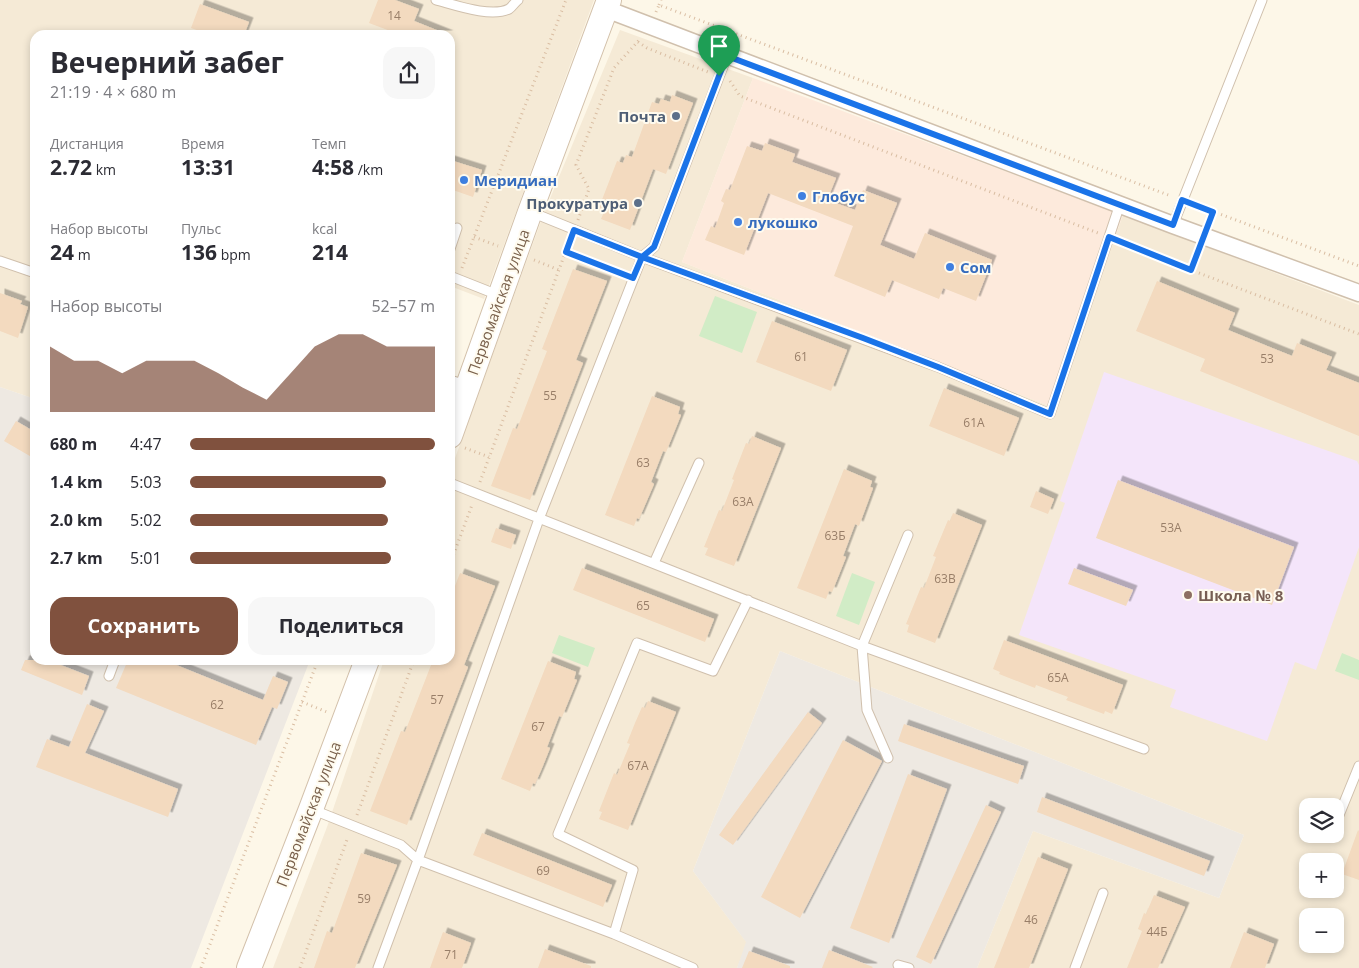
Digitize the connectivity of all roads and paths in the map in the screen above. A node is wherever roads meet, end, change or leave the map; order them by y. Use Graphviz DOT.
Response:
graph roads {
  1 [pos="436,0"];
  2 [pos="518,0"];
  3 [pos="566,0"];
  4 [pos="661,0"];
  5 [pos="1262,0"];
  6 [pos="608,5"];
  7 [pos="659,5"];
  8 [pos="650,26"];
  9 [pos="638,42"];
  10 [pos="727,56"];
  11 [pos="719,76"];
  12 [pos="1182,200"];
  13 [pos="1120,204"];
  14 [pos="530,212"];
  15 [pos="1213,212"];
  16 [pos="1173,225"];
  17 [pos="457,228"];
  18 [pos="574,230"];
  19 [pos="455,234"];
  20 [pos="1204,236"];
  21 [pos="1109,237"];
  22 [pos="566,252"];
  23 [pos="642,257"];
  24 [pos="0,261"];
  25 [pos="1359,266"];
  26 [pos="1191,270"];
  27 [pos="30,271"];
  28 [pos="455,276"];
  29 [pos="455,278"];
  30 [pos="633,278"];
  31 [pos="1359,293"];
  32 [pos="501,296"];
  33 [pos="1359,334"];
  34 [pos="459,383"];
  35 [pos="455,429"];
  36 [pos="455,441"];
  37 [pos="490,457"];
  38 [pos="699,463"];
  39 [pos="455,485"];
  40 [pos="476,494"];
  41 [pos="539,519"];
  42 [pos="908,535"];
  43 [pos="455,551"];
  44 [pos="654,563"];
  45 [pos="748,600"];
  46 [pos="862,646"];
  47 [pos="113,665"];
  48 [pos="316,665"];
  49 [pos="365,665"];
  50 [pos="109,676"];
  51 [pos="302,702"];
  52 [pos="345,719"];
  53 [pos="1144,749"];
  54 [pos="888,758"];
  55 [pos="1359,766"];
  56 [pos="1344,803"];
  57 [pos="311,809"];
  58 [pos="418,860"];
  59 [pos="1103,893"];
  60 [pos="614,934"];
  61 [pos="898,965"];
  62 [pos="201,968"];
  63 [pos="249,968"];
  64 [pos="378,968"];
  65 [pos="693,968"];
  66 [pos="909,968"];
  67 [pos="1075,968"];
  1 -- 2 [label="lane"];
  3 -- 28 [label="path"];
  4 -- 7 [label="path"];
  5 -- 12 [label="lane"];
  6 -- 8 [label="street"];
  6 -- 14 [label="main road, Первомайская улица"];
  7 -- 8 [label="path"];
  7 -- 12 [label="path"];
  8 -- 9 [label="path"];
  8 -- 10 [label="street"];
  9 -- 11 [label="path"];
  9 -- 18 [label="path"];
  10 -- 11 [label="lane"];
  10 -- 13 [label="street"];
  11 -- 21 [label="path"];
  11 -- 23 [label="lane"];
  12 -- 15 [label="path"];
  12 -- 16 [label="lane"];
  13 -- 16 [label="street"];
  13 -- 21 [label="lane"];
  14 -- 18 [label="lane"];
  14 -- 32 [label="main road, Первомайская улица"];
  15 -- 20 [label="path"];
  15 -- 25 [label="path"];
  16 -- 20 [label="street"];
  17 -- 19 [label="lane"];
  18 -- 22 [label="path"];
  18 -- 23 [label="lane"];
  20 -- 26 [label="path"];
  20 -- 31 [label="street"];
  21 -- 23 [label="lane"];
  21 -- 26 [label="path"];
  22 -- 30 [label="path"];
  22 -- 37 [label="path"];
  23 -- 30 [label="lane"];
  24 -- 27 [label="lane"];
  26 -- 33 [label="path"];
  29 -- 32 [label="lane"];
  30 -- 41 [label="lane"];
  32 -- 34 [label="main road, Первомайская улица"];
  34 -- 35 [label="main road, Первомайская улица"];
  36 -- 37 [label="path"];
  37 -- 40 [label="path"];
  38 -- 44 [label="lane"];
  39 -- 40 [label="lane"];
  40 -- 41 [label="lane"];
  40 -- 43 [label="path"];
  41 -- 44 [label="lane"];
  41 -- 58 [label="lane"];
  42 -- 46 [label="lane"];
  44 -- 45 [label="lane"];
  45 -- 46 [label="lane"];
  45 -- 60 [label="lane"];
  46 -- 53 [label="lane"];
  46 -- 54 [label="lane"];
  47 -- 50 [label="lane"];
  48 -- 51 [label="path"];
  49 -- 52 [label="main road, Первомайская улица"];
  51 -- 52 [label="path"];
  51 -- 62 [label="path"];
  52 -- 57 [label="main road, Первомайская улица"];
  55 -- 56 [label="lane"];
  57 -- 58 [label="lane"];
  57 -- 63 [label="main road, Первомайская улица"];
  58 -- 60 [label="lane"];
  58 -- 64 [label="lane"];
  59 -- 67 [label="lane"];
  60 -- 65 [label="lane"];
  61 -- 66 [label="lane"];
}
